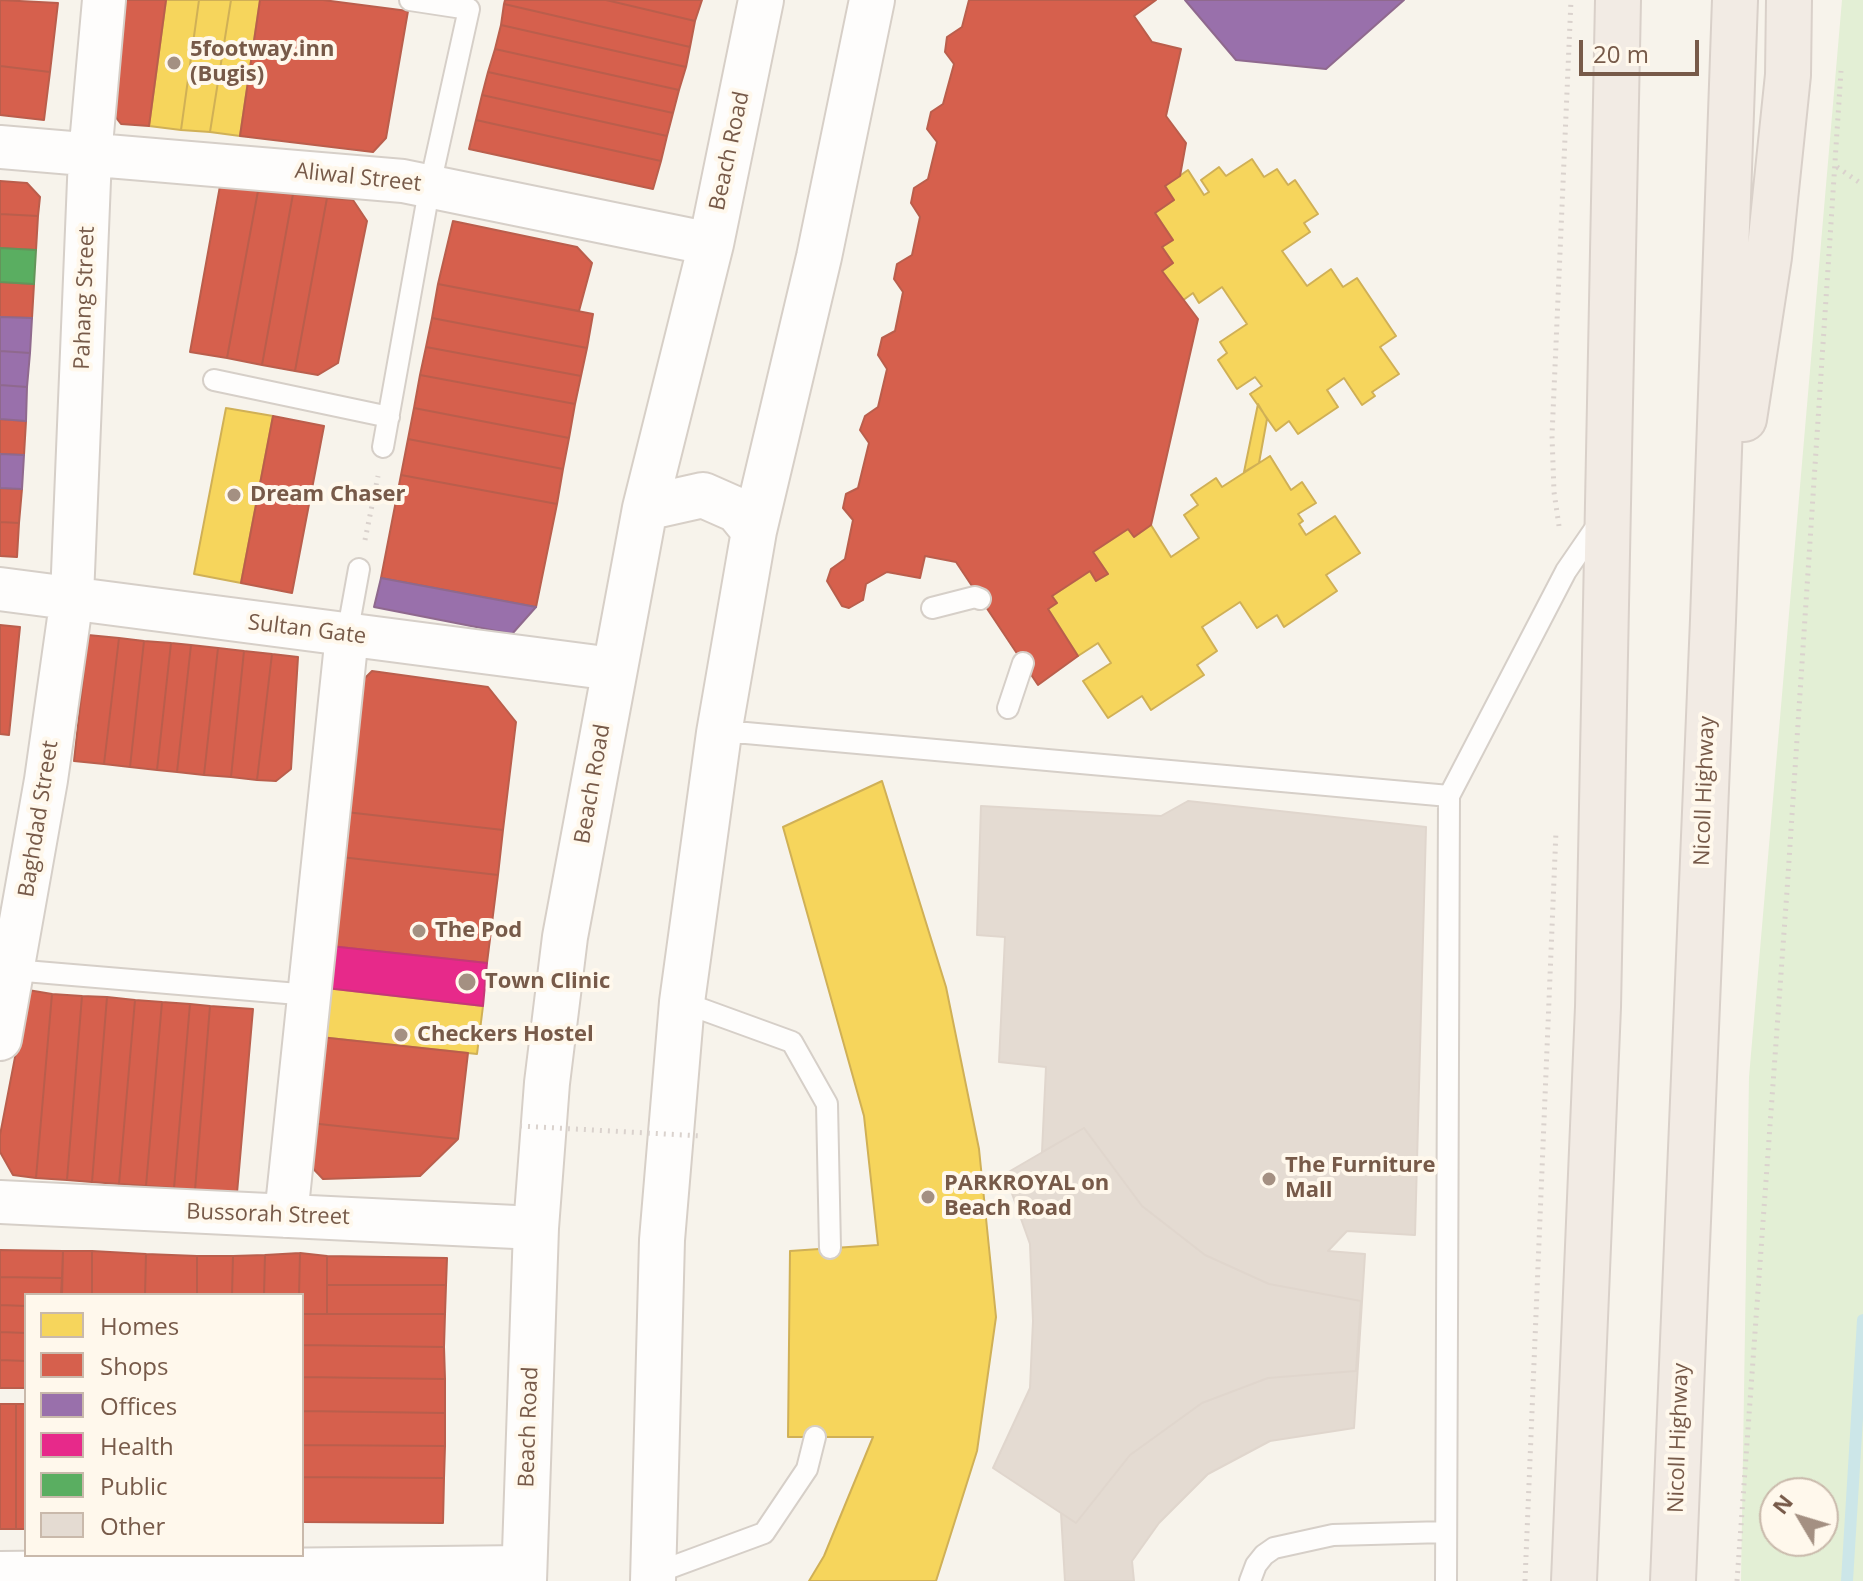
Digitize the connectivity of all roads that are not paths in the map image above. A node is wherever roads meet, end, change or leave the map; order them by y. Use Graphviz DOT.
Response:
graph roads {
  1 [pos="104,0"];
  2 [pos="410,0"];
  3 [pos="761,0"];
  4 [pos="872,0"];
  5 [pos="1618,0"];
  6 [pos="1735,0"];
  7 [pos="1789,0"];
  8 [pos="0,147"];
  9 [pos="90,156"];
  10 [pos="430,185"];
  11 [pos="711,244"];
  12 [pos="214,380"];
  13 [pos="389,417"];
  14 [pos="383,447"];
  15 [pos="645,508"];
  16 [pos="1610,508"];
  17 [pos="754,531"];
  18 [pos="359,569"];
  19 [pos="0,589"];
  20 [pos="72,597"];
  21 [pos="980,599"];
  22 [pos="932,608"];
  23 [pos="1713,620"];
  24 [pos="347,635"];
  25 [pos="1023,663"];
  26 [pos="613,669"];
  27 [pos="1008,708"];
  28 [pos="719,733"];
  29 [pos="1449,796"];
  30 [pos="16,866"];
  31 [pos="13,970"];
  32 [pos="310,995"];
  33 [pos="682,1002"];
  34 [pos="1,1027"];
  35 [pos="0,1202"];
  36 [pos="286,1216"];
  37 [pos="536,1228"];
  38 [pos="830,1248"];
  39 [pos="815,1437"];
  40 [pos="1446,1532"];
  41 [pos="0,1573"];
  42 [pos="524,1574"];
  43 [pos="653,1578"];
  44 [pos="1250,1581"];
  45 [pos="1446,1581"];
  46 [pos="1574,1581"];
  47 [pos="1673,1581"];
  1 -- 9 [label="street, Pahang Street"];
  2 -- 10 [label="lane"];
  3 -- 11 [label="main road, Beach Road"];
  4 -- 17 [label="main road"];
  5 -- 16 [label="highway"];
  6 -- 23 [label="highway, Nicoll Highway"];
  7 -- 23 [label="highway"];
  8 -- 9 [label="street, Aliwal Street"];
  9 -- 10 [label="street, Aliwal Street"];
  9 -- 20 [label="street, Pahang Street"];
  10 -- 11 [label="street, Aliwal Street"];
  10 -- 13 [label="lane"];
  11 -- 15 [label="main road, Beach Road"];
  12 -- 13 [label="lane"];
  13 -- 14 [label="lane"];
  15 -- 17 [label="main road"];
  15 -- 26 [label="main road, Beach Road"];
  16 -- 29 [label="lane"];
  16 -- 46 [label="highway"];
  17 -- 28 [label="main road"];
  18 -- 24 [label="lane"];
  19 -- 20 [label="street, Sultan Gate"];
  20 -- 24 [label="street, Sultan Gate"];
  20 -- 30 [label="street, Baghdad Street"];
  21 -- 22 [label="lane"];
  23 -- 47 [label="highway, Nicoll Highway"];
  24 -- 26 [label="street, Sultan Gate"];
  24 -- 32 [label="street"];
  25 -- 27 [label="lane"];
  26 -- 37 [label="main road, Beach Road"];
  28 -- 29 [label="lane"];
  28 -- 33 [label="main road"];
  29 -- 40 [label="lane"];
  30 -- 31 [label="street, Baghdad Street"];
  31 -- 32 [label="lane"];
  31 -- 34 [label="street, Baghdad Street"];
  32 -- 36 [label="street"];
  33 -- 38 [label="lane"];
  33 -- 43 [label="main road"];
  35 -- 36 [label="street, Bussorah Street"];
  36 -- 37 [label="street, Bussorah Street"];
  37 -- 42 [label="main road, Beach Road"];
  39 -- 43 [label="lane"];
  40 -- 44 [label="lane"];
  40 -- 45 [label="lane"];
  41 -- 42 [label="street"];
}
